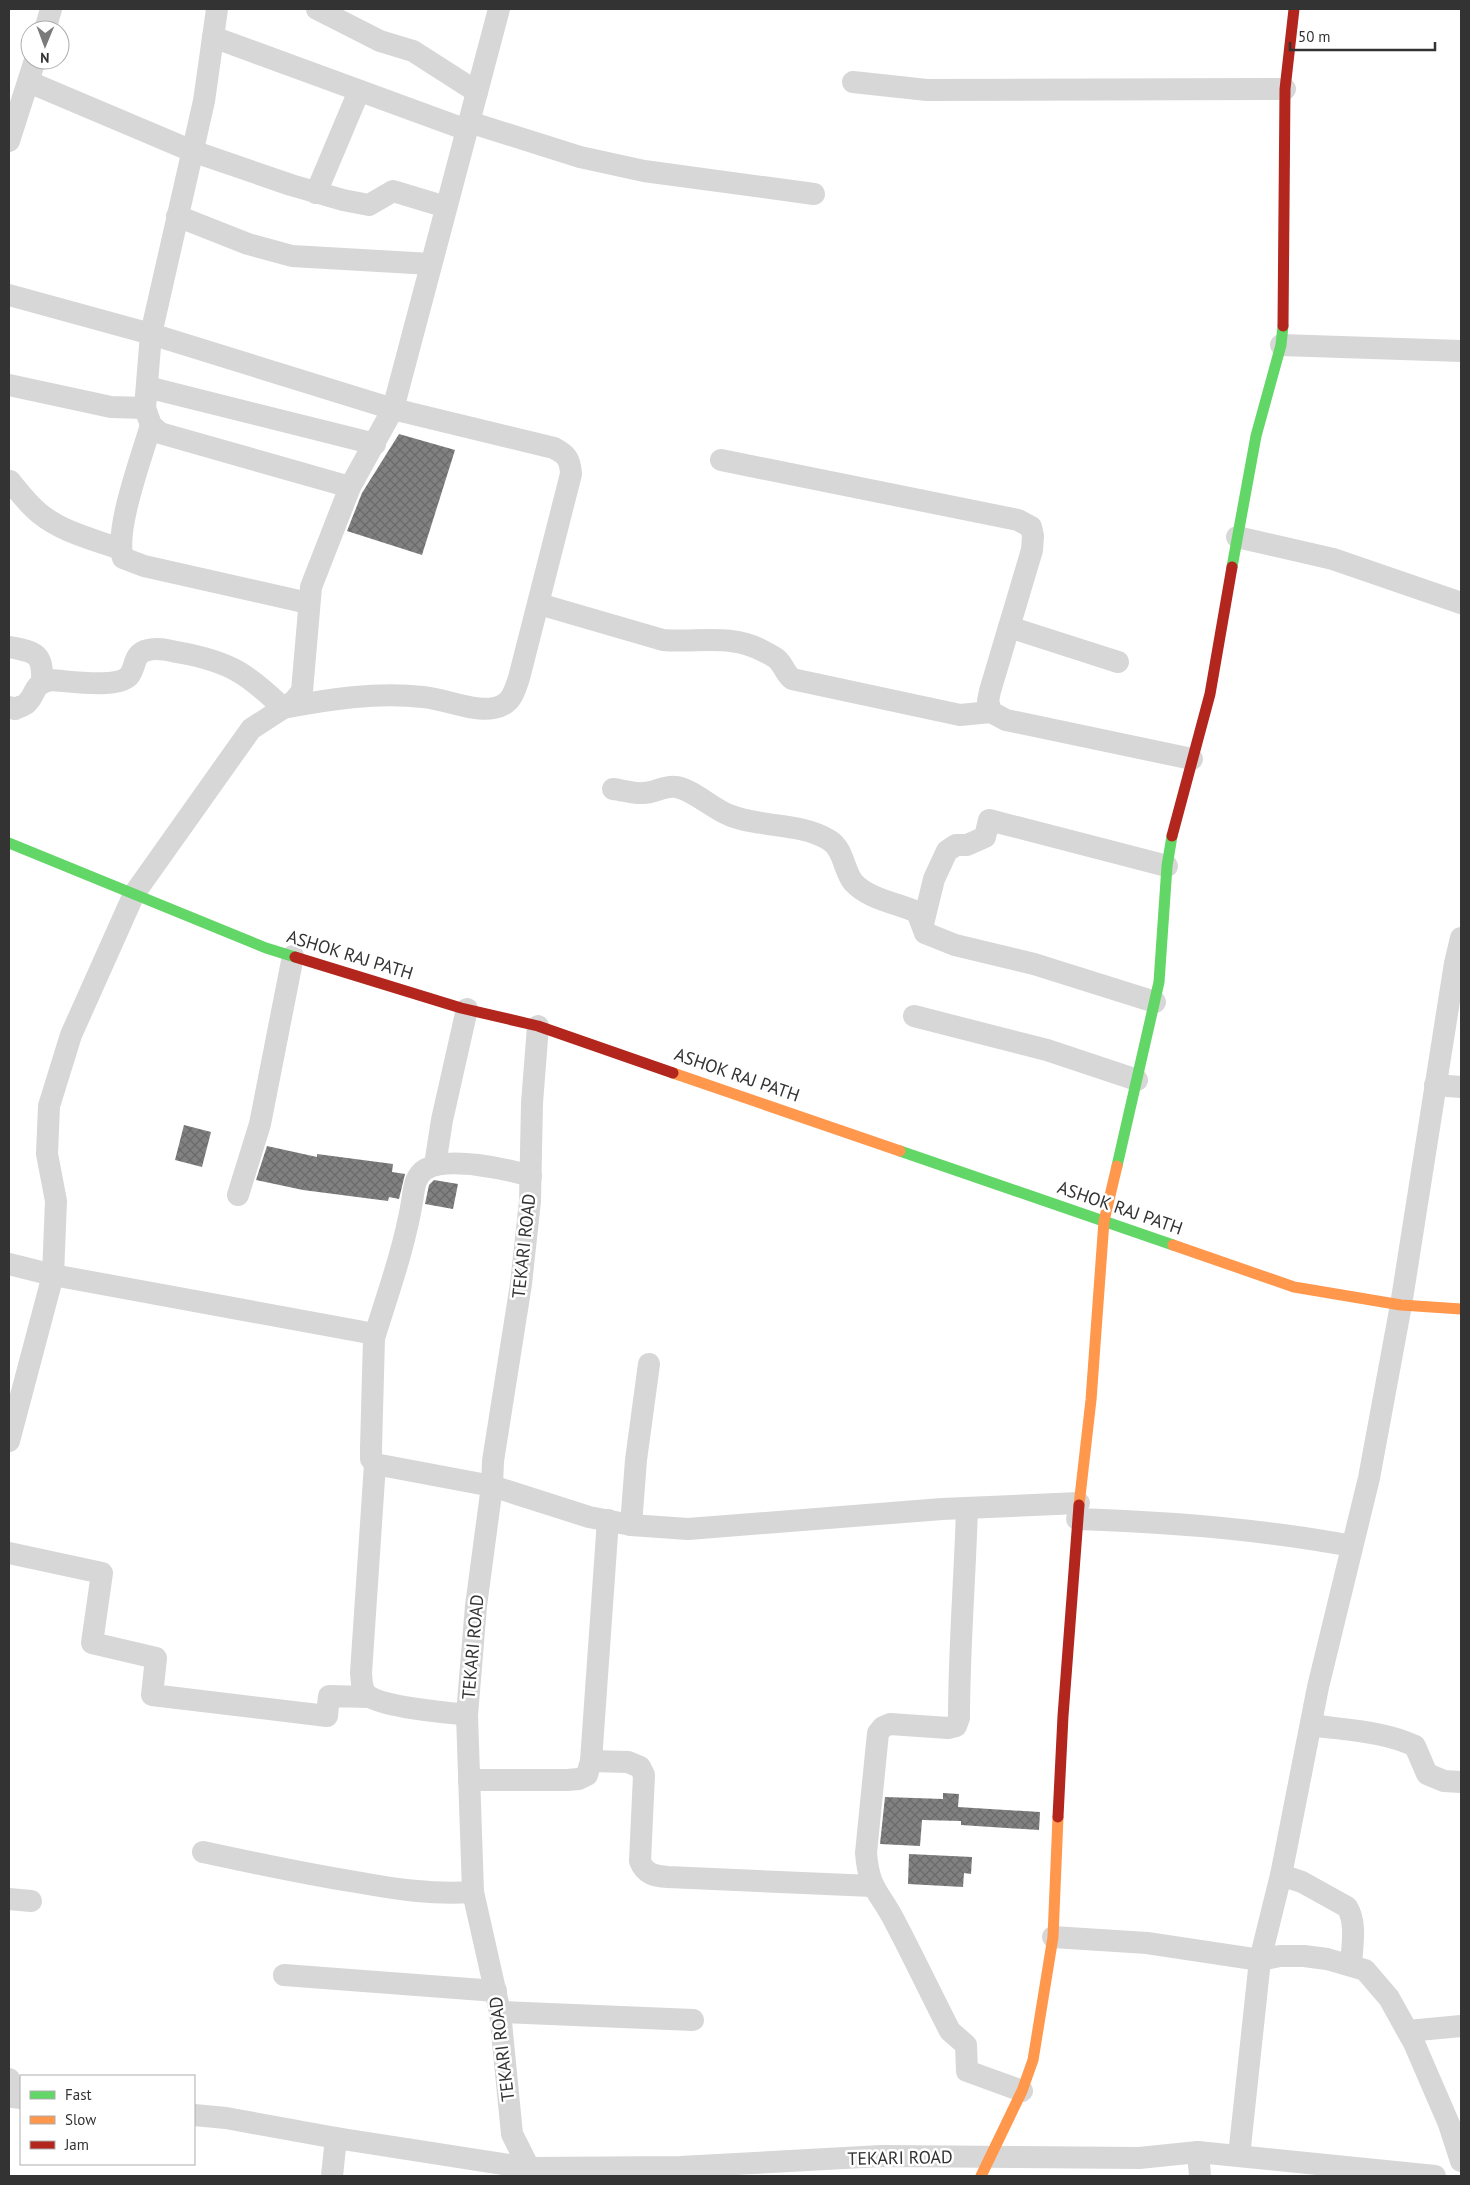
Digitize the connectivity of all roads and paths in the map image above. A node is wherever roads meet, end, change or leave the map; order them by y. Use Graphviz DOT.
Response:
graph roads {
  1 [pos="217,9"];
  2 [pos="317,9"];
  3 [pos="499,9"];
  4 [pos="1294,9"];
  5 [pos="213,37"];
  6 [pos="32,70"];
  7 [pos="29,82"];
  8 [pos="853,82"];
  9 [pos="1286,89"];
  10 [pos="359,91"];
  11 [pos="477,92"];
  12 [pos="468,126"];
  13 [pos="9,141"];
  14 [pos="192,150"];
  15 [pos="316,193"];
  16 [pos="814,194"];
  17 [pos="446,207"];
  18 [pos="177,216"];
  19 [pos="431,264"];
  20 [pos="9,295"];
  21 [pos="151,334"];
  22 [pos="1281,345"];
  23 [pos="1461,351"];
  24 [pos="9,385"];
  25 [pos="147,407"];
  26 [pos="393,409"];
  27 [pos="375,444"];
  28 [pos="721,460"];
  29 [pos="10,481"];
  30 [pos="350,487"];
  31 [pos="1237,537"];
  32 [pos="120,549"];
  33 [pos="308,603"];
  34 [pos="1461,603"];
  35 [pos="538,604"];
  36 [pos="1009,627"];
  37 [pos="9,647"];
  38 [pos="1118,662"];
  39 [pos="42,682"];
  40 [pos="9,707"];
  41 [pos="283,708"];
  42 [pos="991,712"];
  43 [pos="1192,759"];
  44 [pos="613,789"];
  45 [pos="9,843"];
  46 [pos="1167,866"];
  47 [pos="134,894"];
  48 [pos="923,924"];
  49 [pos="1461,938"];
  50 [pos="294,956"];
  51 [pos="1155,1002"];
  52 [pos="467,1009"];
  53 [pos="914,1016"];
  54 [pos="538,1026"];
  55 [pos="1137,1080"];
  56 [pos="1435,1085"];
  57 [pos="1461,1087"];
  58 [pos="435,1166"];
  59 [pos="531,1176"];
  60 [pos="238,1195"];
  61 [pos="1104,1221"];
  62 [pos="9,1264"];
  63 [pos="53,1275"];
  64 [pos="1401,1305"];
  65 [pos="1461,1309"];
  66 [pos="374,1338"];
  67 [pos="649,1364"];
  68 [pos="9,1441"];
  69 [pos="375,1464"];
  70 [pos="492,1486"];
  71 [pos="967,1508"];
  72 [pos="1078,1511"];
  73 [pos="608,1520"];
  74 [pos="631,1525"];
  75 [pos="1352,1546"];
  76 [pos="9,1553"];
  77 [pos="369,1697"];
  78 [pos="467,1715"];
  79 [pos="1311,1725"];
  80 [pos="591,1761"];
  81 [pos="469,1780"];
  82 [pos="1461,1782"];
  83 [pos="203,1852"];
  84 [pos="1281,1875"];
  85 [pos="872,1886"];
  86 [pos="473,1892"];
  87 [pos="1053,1937"];
  88 [pos="1260,1960"];
  89 [pos="1351,1965"];
  90 [pos="284,1975"];
  91 [pos="498,2002"];
  92 [pos="693,2020"];
  93 [pos="1461,2026"];
  94 [pos="1408,2031"];
  95 [pos="9,2079"];
  96 [pos="1022,2091"];
  97 [pos="20,2098"];
  98 [pos="195,2114"];
  99 [pos="336,2138"];
  100 [pos="1198,2152"];
  101 [pos="1239,2156"];
  102 [pos="1461,2161"];
  103 [pos="985,2167"];
  104 [pos="751,2170"];
  105 [pos="530,2172"];
  106 [pos="332,2176"];
  107 [pos="1200,2176"];
  108 [pos="1435,2176"];
  1 -- 5 [label="street"];
  2 -- 11 [label="street"];
  3 -- 11 [label="street"];
  4 -- 9 [label="street"];
  5 -- 10 [label="street"];
  5 -- 14 [label="street"];
  6 -- 7 [label="street"];
  7 -- 13 [label="street"];
  7 -- 14 [label="street"];
  8 -- 9 [label="street"];
  9 -- 22 [label="street"];
  10 -- 12 [label="street"];
  10 -- 15 [label="street"];
  11 -- 12 [label="street"];
  12 -- 16 [label="street"];
  12 -- 17 [label="street"];
  14 -- 15 [label="street"];
  14 -- 18 [label="street"];
  15 -- 17 [label="street"];
  17 -- 19 [label="street"];
  18 -- 19 [label="street"];
  18 -- 21 [label="street"];
  19 -- 26 [label="street"];
  20 -- 21 [label="street"];
  21 -- 25 [label="street"];
  21 -- 26 [label="street"];
  22 -- 23 [label="street"];
  22 -- 31 [label="street"];
  24 -- 25 [label="street"];
  25 -- 27 [label="street"];
  25 -- 30 [label="street"];
  25 -- 32 [label="street"];
  26 -- 27 [label="street"];
  26 -- 35 [label="street"];
  27 -- 30 [label="street"];
  28 -- 36 [label="street"];
  29 -- 32 [label="street"];
  30 -- 33 [label="street"];
  31 -- 34 [label="street"];
  31 -- 43 [label="street"];
  32 -- 33 [label="street"];
  33 -- 41 [label="street"];
  35 -- 41 [label="street"];
  35 -- 42 [label="street"];
  36 -- 38 [label="street"];
  36 -- 42 [label="street"];
  37 -- 39 [label="street"];
  39 -- 40 [label="street"];
  39 -- 41 [label="street"];
  41 -- 47 [label="street"];
  42 -- 43 [label="street"];
  43 -- 46 [label="street"];
  44 -- 48 [label="street"];
  45 -- 47 [label="street, ASHOK RAJ PATH"];
  46 -- 48 [label="street"];
  46 -- 51 [label="street"];
  47 -- 50 [label="street, ASHOK RAJ PATH"];
  47 -- 63 [label="street"];
  48 -- 51 [label="street"];
  49 -- 56 [label="street"];
  50 -- 52 [label="street, ASHOK RAJ PATH"];
  50 -- 60 [label="street"];
  51 -- 55 [label="street"];
  52 -- 54 [label="street, ASHOK RAJ PATH"];
  52 -- 58 [label="street"];
  53 -- 55 [label="street"];
  54 -- 59 [label="street, TEKARI ROAD"];
  54 -- 61 [label="street, ASHOK RAJ PATH"];
  55 -- 61 [label="street"];
  56 -- 57 [label="street"];
  56 -- 64 [label="street"];
  58 -- 59 [label="street"];
  58 -- 66 [label="street"];
  59 -- 70 [label="street, TEKARI ROAD"];
  61 -- 64 [label="street, ASHOK RAJ PATH"];
  61 -- 72 [label="street"];
  62 -- 63 [label="street"];
  63 -- 66 [label="street"];
  63 -- 68 [label="street"];
  64 -- 65 [label="street, ASHOK RAJ PATH"];
  64 -- 75 [label="street"];
  66 -- 69 [label="street"];
  67 -- 74 [label="street"];
  69 -- 70 [label="street"];
  69 -- 77 [label="street"];
  70 -- 73 [label="street"];
  70 -- 78 [label="street, TEKARI ROAD"];
  71 -- 72 [label="street"];
  71 -- 74 [label="street"];
  71 -- 85 [label="street"];
  72 -- 75 [label="street"];
  72 -- 87 [label="street"];
  73 -- 74 [label="street"];
  73 -- 80 [label="street"];
  75 -- 79 [label="street"];
  76 -- 77 [label="street"];
  77 -- 78 [label="street"];
  78 -- 81 [label="street, TEKARI ROAD"];
  79 -- 82 [label="street"];
  79 -- 84 [label="street"];
  80 -- 81 [label="street"];
  80 -- 85 [label="street"];
  81 -- 86 [label="street, TEKARI ROAD"];
  83 -- 86 [label="street"];
  84 -- 88 [label="street"];
  84 -- 89 [label="street"];
  85 -- 96 [label="street"];
  86 -- 91 [label="street, TEKARI ROAD"];
  87 -- 88 [label="street"];
  87 -- 96 [label="street"];
  88 -- 89 [label="street"];
  88 -- 101 [label="street"];
  89 -- 94 [label="street"];
  90 -- 91 [label="street"];
  91 -- 92 [label="street"];
  91 -- 105 [label="street, TEKARI ROAD"];
  93 -- 94 [label="street"];
  94 -- 102 [label="street"];
  95 -- 97 [label="street"];
  96 -- 103 [label="street"];
  98 -- 99 [label="street"];
  99 -- 105 [label="street"];
  99 -- 106 [label="street"];
  100 -- 101 [label="street, TEKARI ROAD"];
  100 -- 103 [label="street, TEKARI ROAD"];
  100 -- 107 [label="street"];
  101 -- 108 [label="street, TEKARI ROAD"];
  103 -- 104 [label="street, TEKARI ROAD"];
  104 -- 105 [label="street, TEKARI ROAD"];
}
